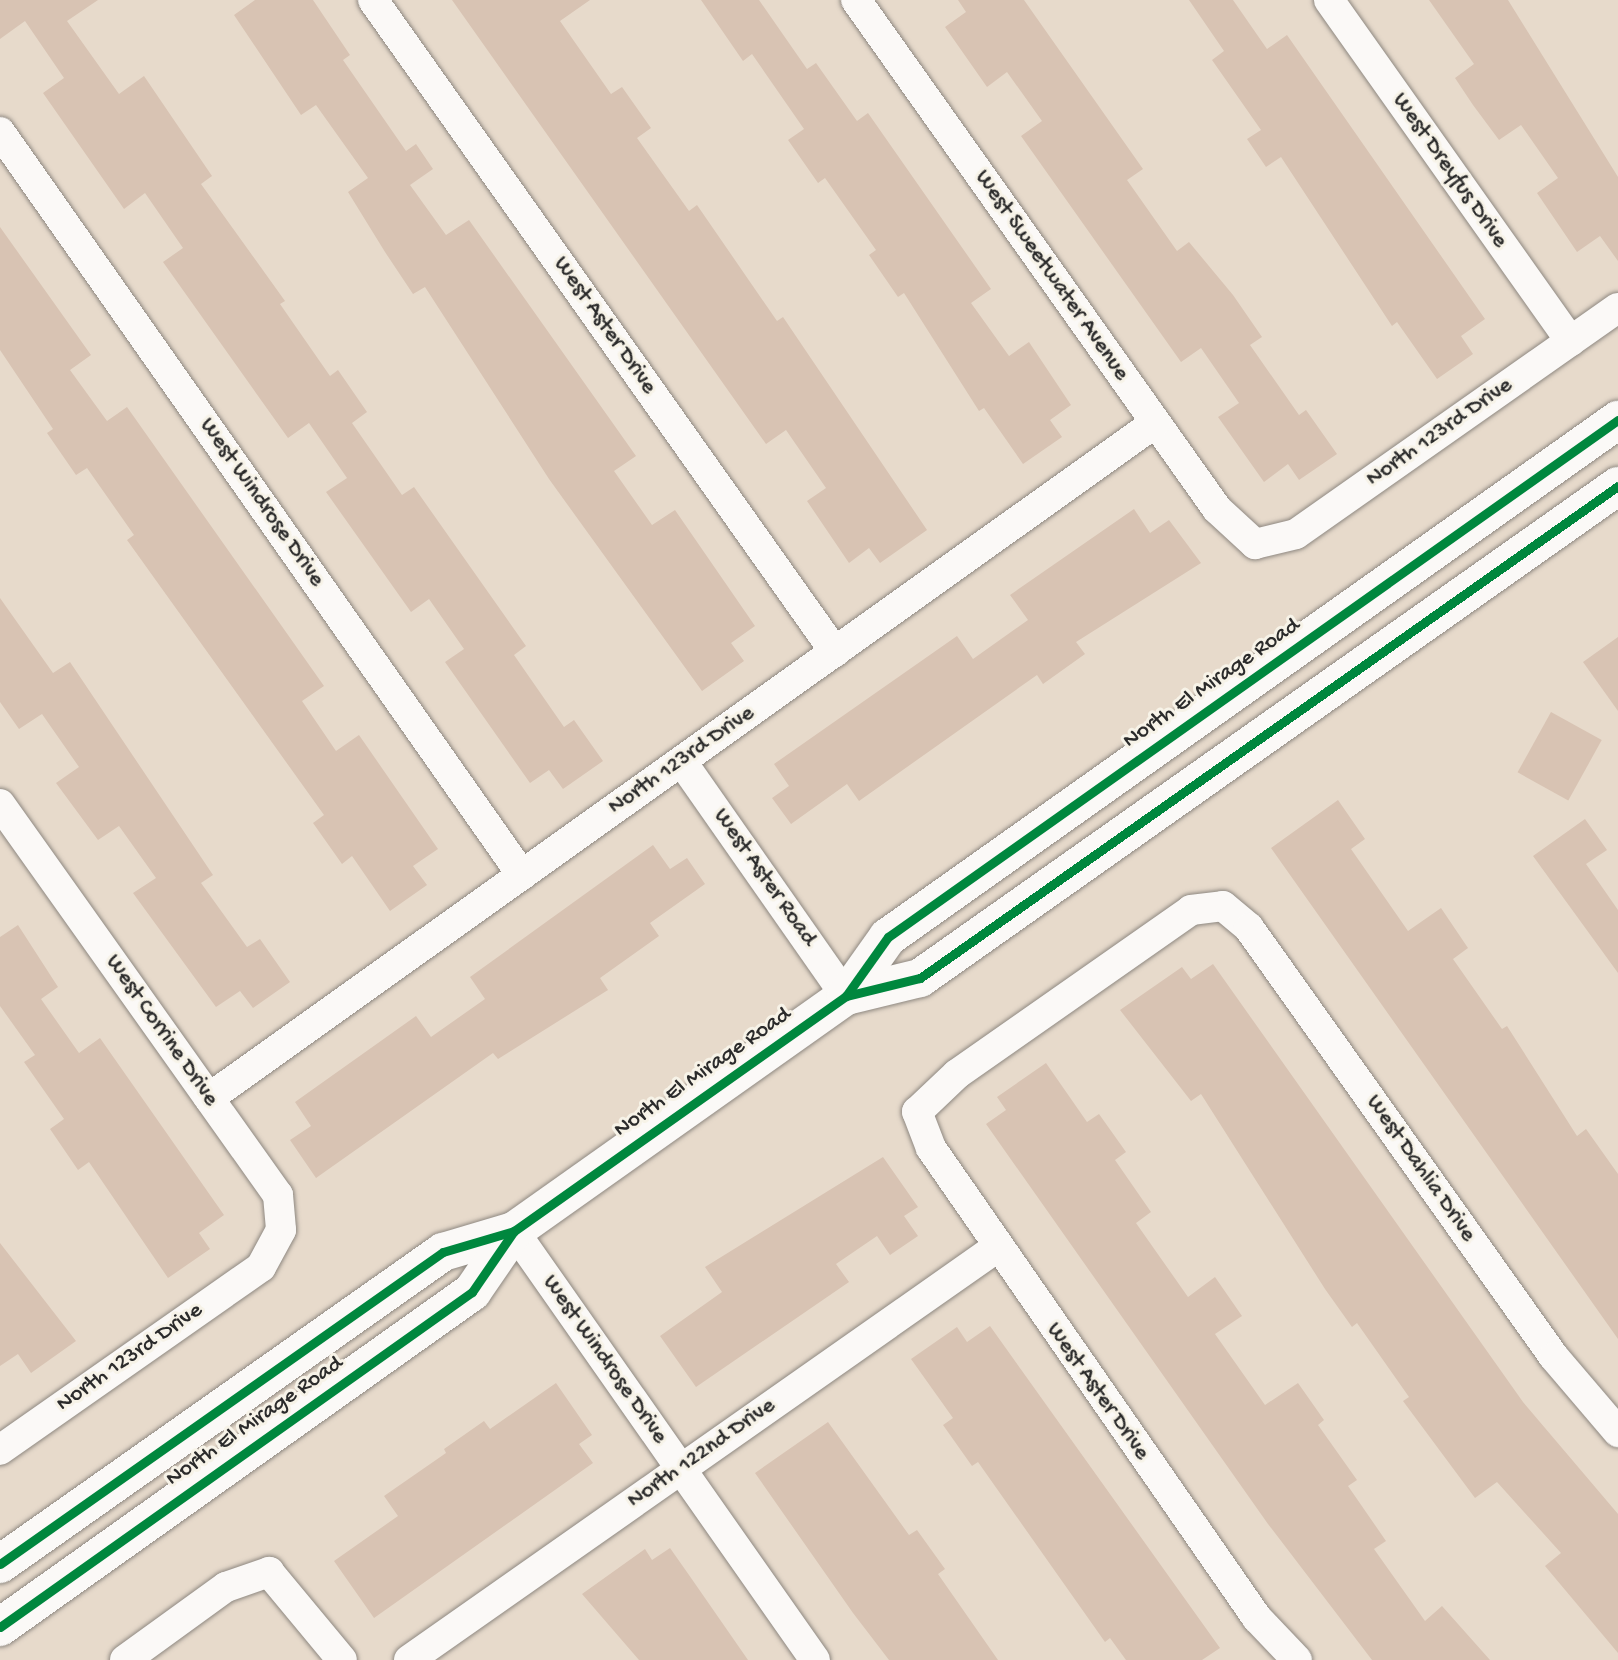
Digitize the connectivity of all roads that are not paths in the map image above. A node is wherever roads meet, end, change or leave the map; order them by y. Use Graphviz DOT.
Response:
graph roads {
  1 [pos="373,0"];
  2 [pos="856,0"];
  3 [pos="1329,0"];
  4 [pos="0,132"];
  5 [pos="1618,308"];
  6 [pos="1570,341"];
  7 [pos="1618,420"];
  8 [pos="1155,424"];
  9 [pos="1618,486"];
  10 [pos="1255,544"];
  11 [pos="835,652"];
  12 [pos="682,762"];
  13 [pos="0,804"];
  14 [pos="522,875"];
  15 [pos="846,996"];
  16 [pos="209,1098"];
  17 [pos="917,1112"];
  18 [pos="514,1231"];
  19 [pos="996,1248"];
  20 [pos="261,1267"];
  21 [pos="1618,1432"];
  22 [pos="0,1450"];
  23 [pos="680,1469"];
  24 [pos="0,1564"];
  25 [pos="0,1627"];
  26 [pos="125,1660"];
  27 [pos="342,1660"];
  28 [pos="409,1660"];
  29 [pos="815,1660"];
  30 [pos="1297,1660"];
  1 -- 11 [label="street, West Aster Drive"];
  2 -- 8 [label="street, West Sweetwater Avenue"];
  3 -- 6 [label="street, West Dreyfus Drive"];
  4 -- 14 [label="street, West Windrose Drive"];
  5 -- 6 [label="street, North 123rd Drive"];
  6 -- 10 [label="street, North 123rd Drive"];
  7 -- 15 [label="main road, North El Mirage Road"];
  8 -- 10 [label="street, West Sweetwater Avenue"];
  8 -- 11 [label="street, North 123rd Drive"];
  9 -- 15 [label="main road, North El Mirage Road"];
  11 -- 12 [label="street, North 123rd Drive"];
  12 -- 14 [label="street, North 123rd Drive"];
  12 -- 15 [label="street, West Aster Road"];
  13 -- 16 [label="street, West Corrine Drive"];
  14 -- 16 [label="street, North 123rd Drive"];
  15 -- 18 [label="main road, North El Mirage Road"];
  16 -- 20 [label="street, West Corrine Drive"];
  17 -- 19 [label="street, West Aster Drive"];
  17 -- 21 [label="street, West Dahlia Drive"];
  18 -- 23 [label="street, West Windrose Drive"];
  18 -- 24 [label="main road, North El Mirage Road"];
  18 -- 25 [label="main road, North El Mirage Road"];
  19 -- 23 [label="street, North 122nd Drive"];
  19 -- 30 [label="street, West Aster Drive"];
  20 -- 22 [label="street, North 123rd Drive"];
  23 -- 28 [label="street, North 122nd Drive"];
  23 -- 29 [label="street, West Windrose Drive"];
  26 -- 27 [label="street"];
}
